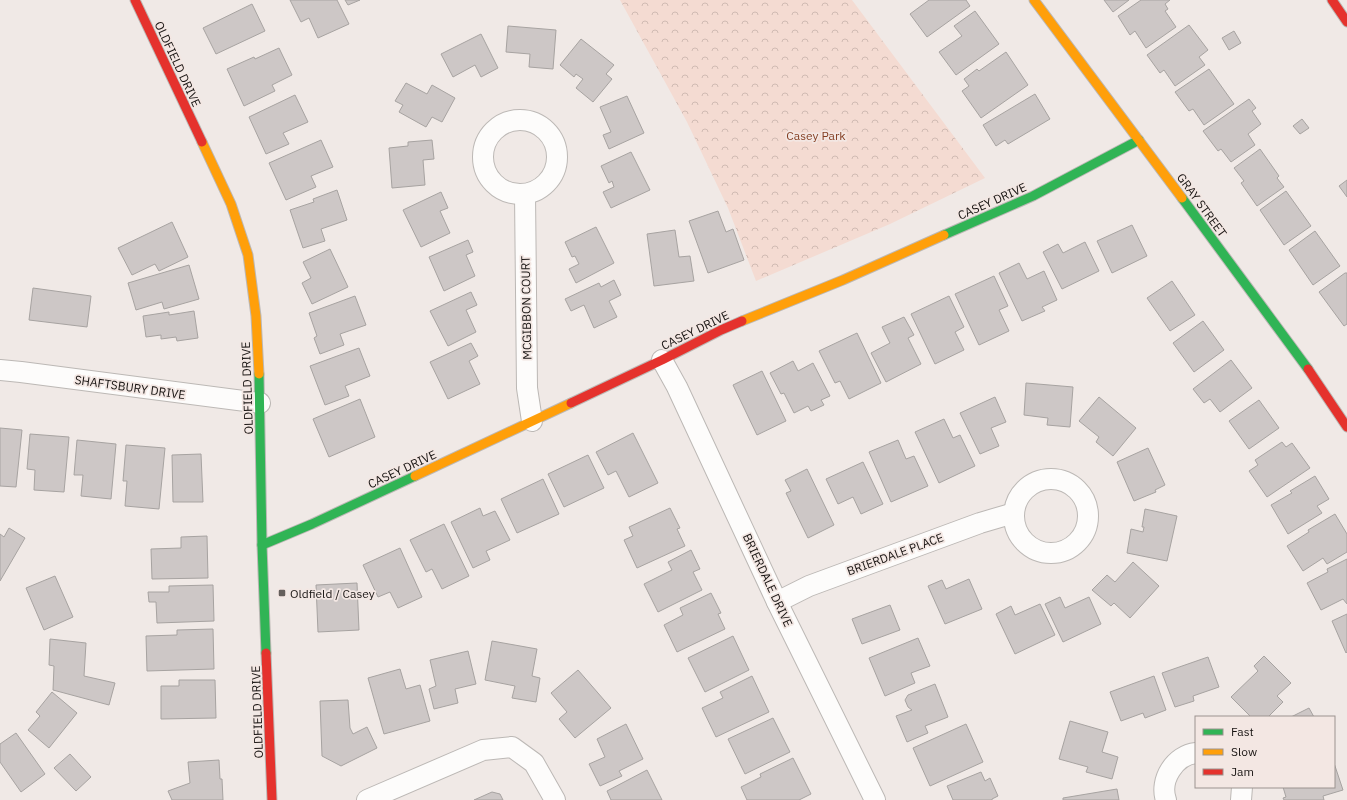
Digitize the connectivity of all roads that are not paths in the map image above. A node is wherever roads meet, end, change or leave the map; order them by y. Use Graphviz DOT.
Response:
graph roads {
  1 [pos="135,0"];
  2 [pos="1034,0"];
  3 [pos="1332,0"];
  4 [pos="1347,22"];
  5 [pos="1140,140"];
  6 [pos="525,194"];
  7 [pos="662,360"];
  8 [pos="0,370"];
  9 [pos="260,403"];
  10 [pos="532,421"];
  11 [pos="1347,427"];
  12 [pos="1014,513"];
  13 [pos="262,545"];
  14 [pos="777,602"];
  15 [pos="1195,753"];
  16 [pos="1242,788"];
  17 [pos="272,800"];
  18 [pos="367,800"];
  19 [pos="555,800"];
  20 [pos="875,800"];
  21 [pos="1166,800"];
  22 [pos="1241,800"];
  1 -- 9 [label="street, OLDFIELD DRIVE"];
  2 -- 5 [label="street, GRAY STREET"];
  3 -- 4 [label="street"];
  5 -- 7 [label="street, CASEY DRIVE"];
  5 -- 11 [label="street, GRAY STREET"];
  6 -- 10 [label="street, MCGIBBON COURT"];
  7 -- 10 [label="street, CASEY DRIVE"];
  7 -- 14 [label="street, BRIERDALE DRIVE"];
  8 -- 9 [label="street, SHAFTSBURY DRIVE"];
  9 -- 13 [label="street, OLDFIELD DRIVE"];
  10 -- 13 [label="street, CASEY DRIVE"];
  12 -- 14 [label="street, BRIERDALE PLACE"];
  13 -- 17 [label="street, OLDFIELD DRIVE"];
  14 -- 20 [label="street, BRIERDALE DRIVE"];
  15 -- 21 [label="street"];
  16 -- 22 [label="street"];
  18 -- 19 [label="street"];
}
